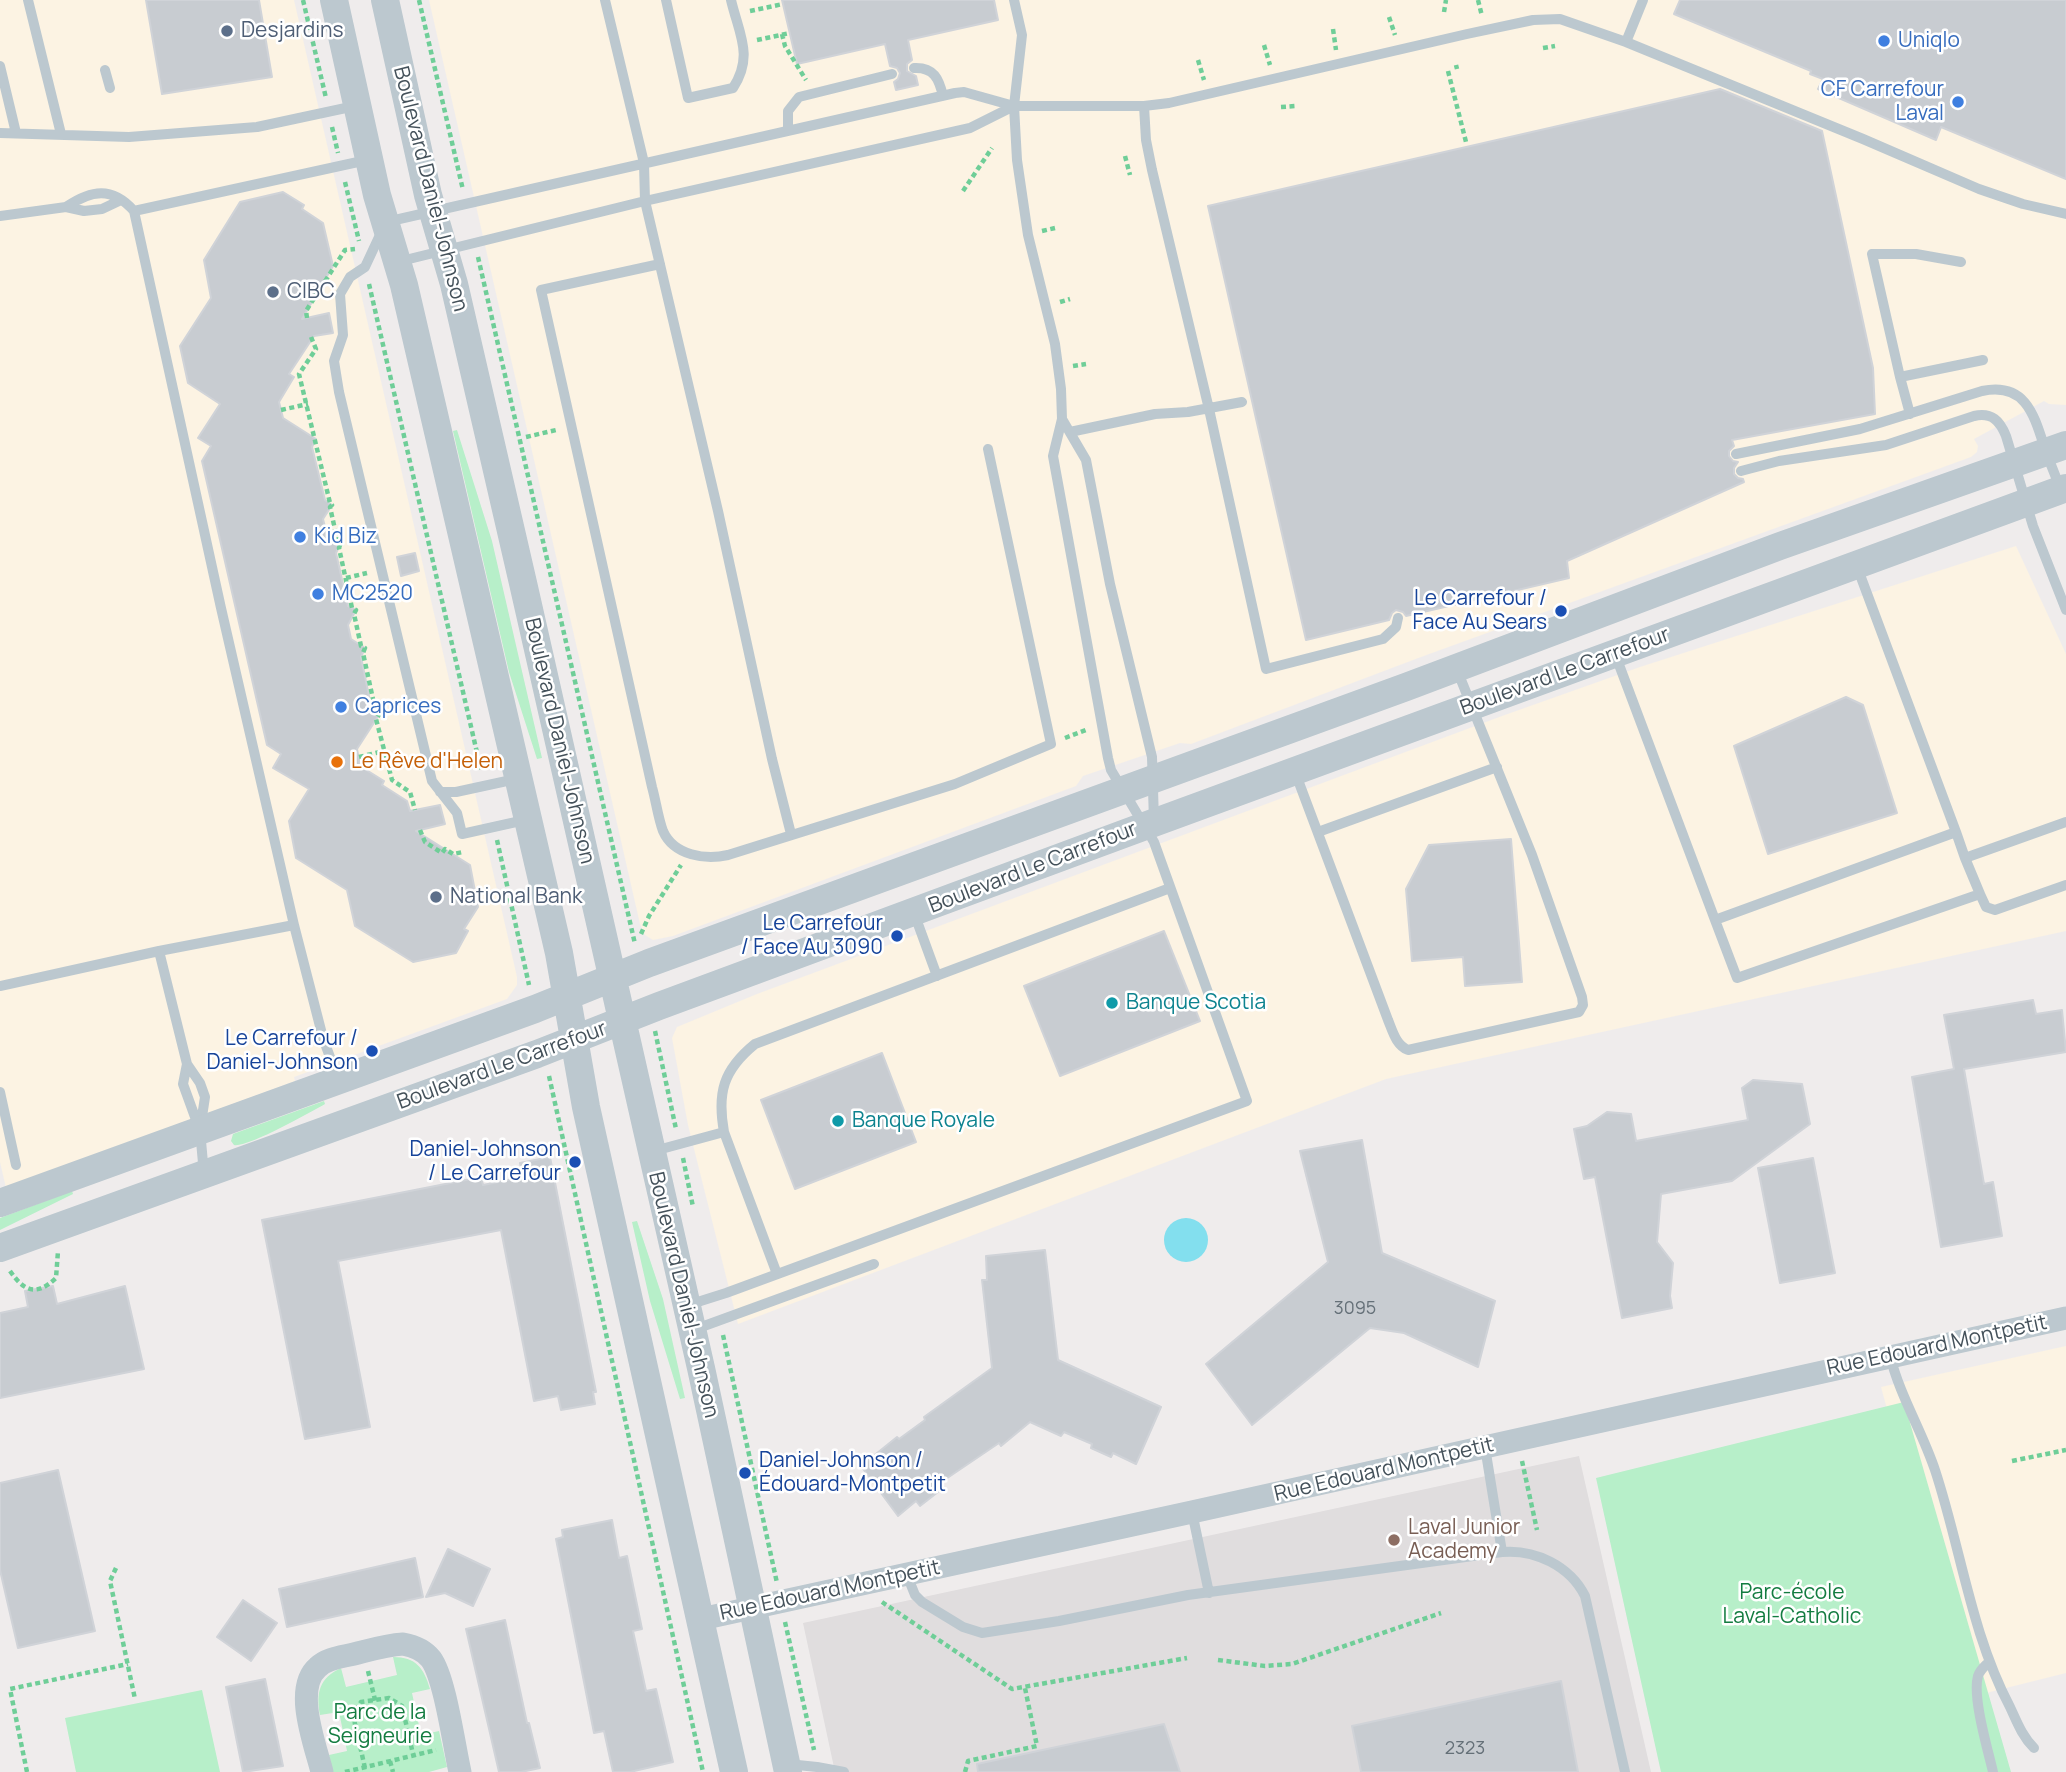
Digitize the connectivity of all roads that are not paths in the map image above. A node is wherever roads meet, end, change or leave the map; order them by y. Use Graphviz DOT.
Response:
graph roads {
  1 [pos="28,0"];
  2 [pos="334,0"];
  3 [pos="385,0"];
  4 [pos="605,0"];
  5 [pos="666,0"];
  6 [pos="731,0"];
  7 [pos="1014,0"];
  8 [pos="1643,0"];
  9 [pos="1626,42"];
  10 [pos="0,66"];
  11 [pos="914,68"];
  12 [pos="106,70"];
  13 [pos="892,74"];
  14 [pos="110,88"];
  15 [pos="943,96"];
  16 [pos="358,106"];
  17 [pos="1014,106"];
  18 [pos="1144,106"];
  19 [pos="788,131"];
  20 [pos="0,133"];
  21 [pos="16,133"];
  22 [pos="61,134"];
  23 [pos="369,159"];
  24 [pos="644,163"];
  25 [pos="645,201"];
  26 [pos="134,211"];
  27 [pos="432,212"];
  28 [pos="0,215"];
  29 [pos="2066,215"];
  30 [pos="386,222"];
  31 [pos="444,251"];
  32 [pos="397,262"];
  33 [pos="1961,262"];
  34 [pos="660,264"];
  35 [pos="1983,360"];
  36 [pos="1900,377"];
  37 [pos="1242,402"];
  38 [pos="1209,409"];
  39 [pos="1910,414"];
  40 [pos="1062,419"];
  41 [pos="1070,432"];
  42 [pos="988,449"];
  43 [pos="2056,449"];
  44 [pos="1736,454"];
  45 [pos="2014,463"];
  46 [pos="1741,471"];
  47 [pos="2064,494"];
  48 [pos="2026,503"];
  49 [pos="1856,564"];
  50 [pos="2066,610"];
  51 [pos="1398,618"];
  52 [pos="1615,654"];
  53 [pos="1456,668"];
  54 [pos="1472,706"];
  55 [pos="1497,767"];
  56 [pos="1295,772"];
  57 [pos="519,778"];
  58 [pos="1152,778"];
  59 [pos="1122,789"];
  60 [pos="440,792"];
  61 [pos="528,819"];
  62 [pos="2066,822"];
  63 [pos="1151,830"];
  64 [pos="1318,832"];
  65 [pos="1956,832"];
  66 [pos="791,834"];
  67 [pos="1965,858"];
  68 [pos="2066,885"];
  69 [pos="1170,888"];
  70 [pos="1980,894"];
  71 [pos="914,913"];
  72 [pos="1715,920"];
  73 [pos="294,925"];
  74 [pos="159,951"];
  75 [pos="937,976"];
  76 [pos="612,977"];
  77 [pos="0,986"];
  78 [pos="567,996"];
  79 [pos="622,1021"];
  80 [pos="573,1040"];
  81 [pos="187,1064"];
  82 [pos="338,1080"];
  83 [pos="0,1092"];
  84 [pos="200,1130"];
  85 [pos="724,1132"];
  86 [pos="651,1152"];
  87 [pos="16,1165"];
  88 [pos="204,1174"];
  89 [pos="0,1203"];
  90 [pos="3,1256"];
  91 [pos="874,1264"];
  92 [pos="777,1274"];
  93 [pos="688,1318"];
  94 [pos="2066,1318"];
  95 [pos="1889,1356"];
  96 [pos="1485,1447"];
  97 [pos="1192,1512"];
  98 [pos="1502,1552"];
  99 [pos="907,1575"];
  100 [pos="1209,1593"];
  101 [pos="752,1607"];
  102 [pos="701,1619"];
  103 [pos="1988,1663"];
  104 [pos="2034,1748"];
  105 [pos="787,1768"];
  106 [pos="322,1772"];
  107 [pos="460,1772"];
  108 [pos="734,1772"];
  109 [pos="844,1772"];
  110 [pos="1625,1772"];
  111 [pos="1993,1772"];
  1 -- 22 [label="lane"];
  2 -- 16 [label="street"];
  3 -- 27 [label="street, Boulevard Daniel-Johnson"];
  4 -- 24 [label="lane"];
  5 -- 6 [label="lane"];
  7 -- 17 [label="lane"];
  8 -- 9 [label="lane"];
  9 -- 18 [label="lane"];
  9 -- 29 [label="lane"];
  10 -- 21 [label="lane"];
  11 -- 15 [label="lane"];
  12 -- 14 [label="lane"];
  13 -- 19 [label="lane"];
  15 -- 17 [label="lane"];
  15 -- 19 [label="lane"];
  16 -- 22 [label="lane"];
  16 -- 23 [label="street"];
  17 -- 18 [label="lane"];
  17 -- 25 [label="lane"];
  17 -- 40 [label="lane"];
  18 -- 38 [label="lane"];
  19 -- 24 [label="lane"];
  20 -- 21 [label="lane"];
  21 -- 22 [label="lane"];
  23 -- 26 [label="lane"];
  23 -- 30 [label="street"];
  24 -- 25 [label="lane"];
  24 -- 27 [label="lane"];
  25 -- 31 [label="lane"];
  25 -- 34 [label="lane"];
  26 -- 28 [label="lane"];
  26 -- 73 [label="lane"];
  27 -- 30 [label="lane"];
  27 -- 31 [label="street, Boulevard Daniel-Johnson"];
  30 -- 32 [label="street"];
  30 -- 60 [label="lane"];
  31 -- 32 [label="lane"];
  31 -- 76 [label="street, Boulevard Daniel-Johnson"];
  32 -- 57 [label="street"];
  33 -- 36 [label="lane"];
  34 -- 66 [label="lane"];
  34 -- 66 [label="lane"];
  35 -- 36 [label="lane"];
  36 -- 39 [label="lane"];
  37 -- 38 [label="lane"];
  38 -- 41 [label="lane"];
  38 -- 51 [label="lane"];
  39 -- 43 [label="lane"];
  39 -- 44 [label="lane"];
  40 -- 41 [label="lane"];
  40 -- 59 [label="lane"];
  41 -- 58 [label="lane"];
  42 -- 66 [label="lane"];
  43 -- 45 [label="street, Boulevard Le Carrefour"];
  43 -- 47 [label="lane"];
  45 -- 46 [label="lane"];
  45 -- 48 [label="lane"];
  45 -- 53 [label="street, Boulevard Le Carrefour"];
  47 -- 48 [label="street, Boulevard Le Carrefour"];
  48 -- 49 [label="street, Boulevard Le Carrefour"];
  48 -- 50 [label="lane"];
  49 -- 52 [label="street, Boulevard Le Carrefour"];
  49 -- 65 [label="lane"];
  52 -- 54 [label="street, Boulevard Le Carrefour"];
  52 -- 72 [label="lane"];
  53 -- 54 [label="lane"];
  53 -- 58 [label="street, Boulevard Le Carrefour"];
  54 -- 55 [label="lane"];
  54 -- 56 [label="street, Boulevard Le Carrefour"];
  55 -- 64 [label="lane"];
  55 -- 64 [label="lane"];
  56 -- 63 [label="street, Boulevard Le Carrefour"];
  56 -- 64 [label="lane"];
  57 -- 60 [label="lane"];
  57 -- 61 [label="street"];
  58 -- 59 [label="street, Boulevard Le Carrefour"];
  58 -- 63 [label="lane"];
  59 -- 63 [label="lane"];
  59 -- 76 [label="street, Boulevard Le Carrefour"];
  60 -- 61 [label="lane"];
  61 -- 78 [label="street"];
  62 -- 67 [label="lane"];
  63 -- 69 [label="lane"];
  63 -- 71 [label="street, Boulevard Le Carrefour"];
  65 -- 67 [label="lane"];
  65 -- 72 [label="lane"];
  67 -- 70 [label="lane"];
  68 -- 70 [label="lane"];
  69 -- 75 [label="lane"];
  69 -- 92 [label="lane"];
  70 -- 72 [label="lane"];
  71 -- 75 [label="lane"];
  71 -- 79 [label="street, Boulevard Le Carrefour"];
  73 -- 74 [label="lane"];
  73 -- 82 [label="lane"];
  74 -- 77 [label="lane"];
  74 -- 81 [label="lane"];
  75 -- 85 [label="lane"];
  76 -- 78 [label="street, Boulevard Le Carrefour"];
  76 -- 79 [label="street, Boulevard Daniel-Johnson"];
  78 -- 80 [label="street"];
  78 -- 82 [label="street, Boulevard Le Carrefour"];
  79 -- 80 [label="street, Boulevard Le Carrefour"];
  79 -- 86 [label="street, Boulevard Daniel-Johnson"];
  80 -- 88 [label="street, Boulevard Le Carrefour"];
  80 -- 102 [label="street"];
  81 -- 84 [label="lane"];
  81 -- 84 [label="lane"];
  82 -- 84 [label="street, Boulevard Le Carrefour"];
  83 -- 87 [label="lane"];
  84 -- 88 [label="lane"];
  84 -- 89 [label="street, Boulevard Le Carrefour"];
  85 -- 86 [label="lane"];
  85 -- 92 [label="lane"];
  86 -- 93 [label="street, Boulevard Daniel-Johnson"];
  88 -- 90 [label="street, Boulevard Le Carrefour"];
  91 -- 93 [label="lane"];
  92 -- 93 [label="lane"];
  93 -- 101 [label="street, Boulevard Daniel-Johnson"];
  94 -- 95 [label="street, Rue Edouard Montpetit"];
  95 -- 96 [label="street, Rue Edouard Montpetit"];
  95 -- 103 [label="lane"];
  96 -- 97 [label="street, Rue Edouard Montpetit"];
  96 -- 98 [label="lane"];
  97 -- 99 [label="street, Rue Edouard Montpetit"];
  97 -- 100 [label="lane"];
  98 -- 100 [label="lane"];
  98 -- 110 [label="lane"];
  99 -- 100 [label="lane"];
  99 -- 101 [label="street, Rue Edouard Montpetit"];
  101 -- 102 [label="street, Rue Edouard Montpetit"];
  101 -- 105 [label="street, Boulevard Daniel-Johnson"];
  102 -- 108 [label="street"];
  103 -- 104 [label="lane"];
  103 -- 111 [label="lane"];
  105 -- 109 [label="lane"];
  106 -- 107 [label="street"];
}
